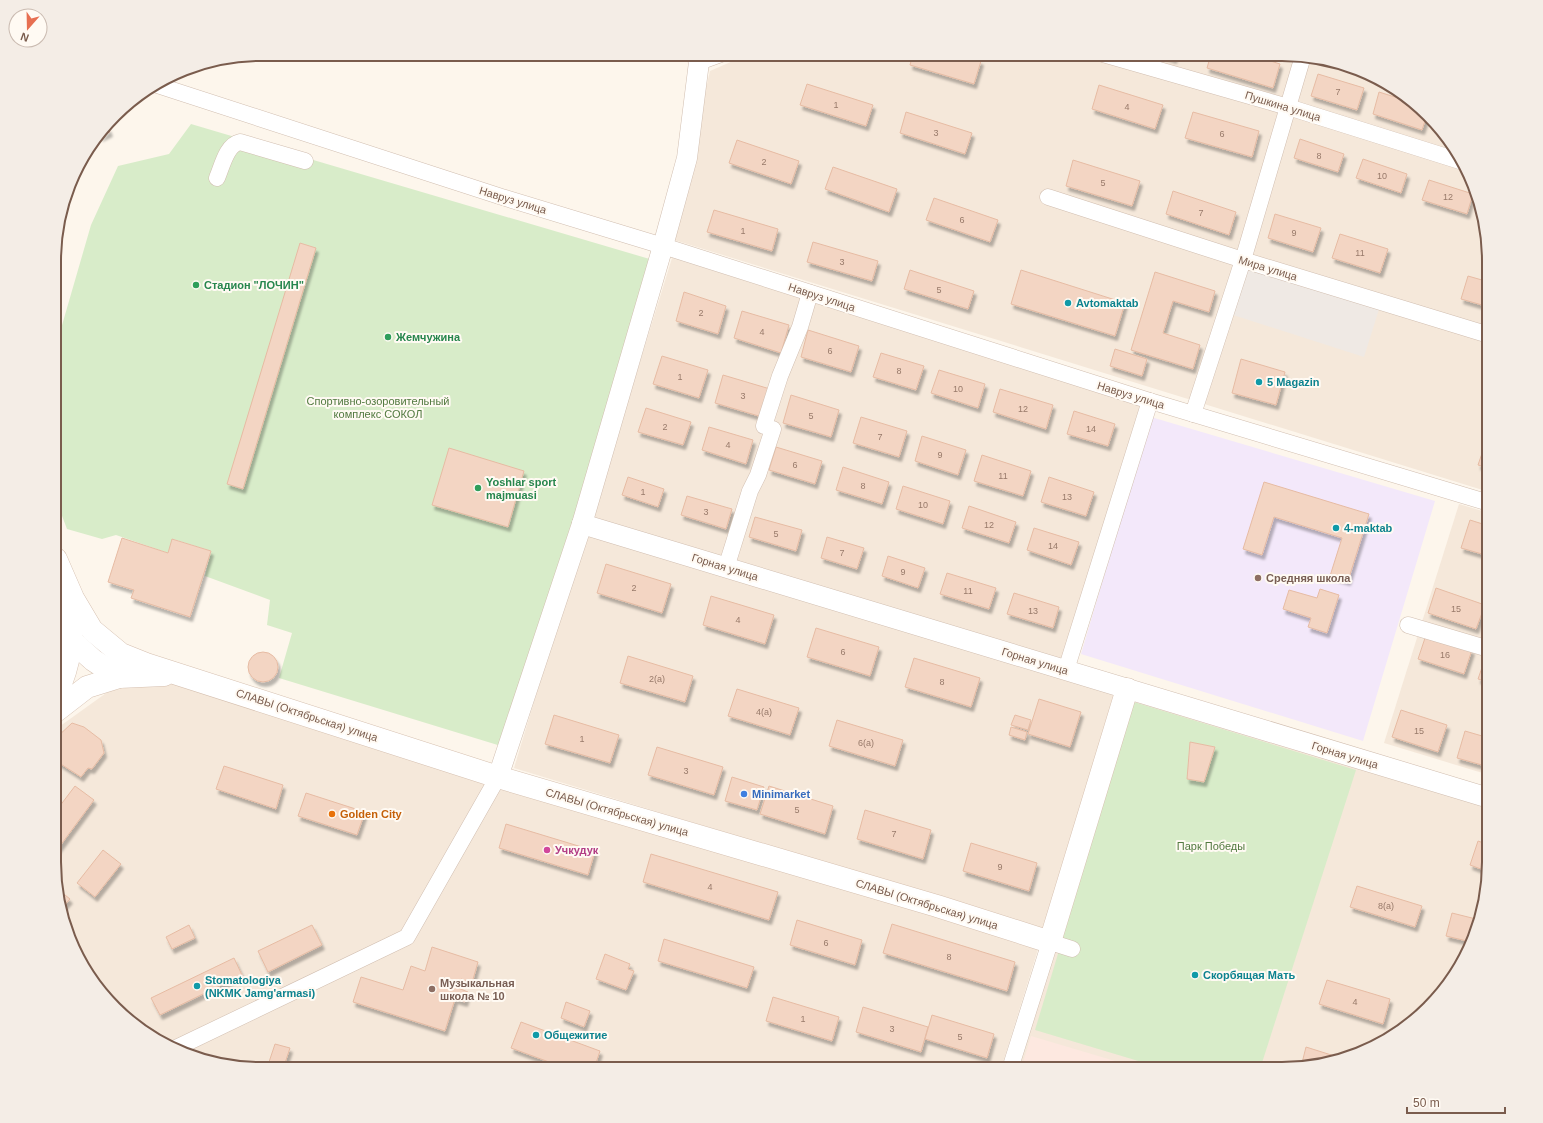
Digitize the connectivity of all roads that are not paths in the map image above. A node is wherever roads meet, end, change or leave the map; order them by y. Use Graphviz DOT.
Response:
graph roads {
  1 [pos="698,61"];
  2 [pos="1127,61"];
  3 [pos="1301,62"];
  4 [pos="163,87"];
  5 [pos="1288,107"];
  6 [pos="1454,159"];
  7 [pos="305,161"];
  8 [pos="217,178"];
  9 [pos="1048,197"];
  10 [pos="662,246"];
  11 [pos="1243,260"];
  12 [pos="810,293"];
  13 [pos="1482,333"];
  14 [pos="1150,401"];
  15 [pos="1193,414"];
  16 [pos="1482,500"];
  17 [pos="582,524"];
  18 [pos="726,568"];
  19 [pos="61,570"];
  20 [pos="68,586"];
  21 [pos="1408,624"];
  22 [pos="92,630"];
  23 [pos="72,641"];
  24 [pos="1482,647"];
  25 [pos="121,654"];
  26 [pos="93,660"];
  27 [pos="66,670"];
  28 [pos="1066,670"];
  29 [pos="185,676"];
  30 [pos="119,677"];
  31 [pos="61,684"];
  32 [pos="87,687"];
  33 [pos="1128,689"];
  34 [pos="61,707"];
  35 [pos="498,777"];
  36 [pos="1482,796"];
  37 [pos="1050,942"];
  38 [pos="1072,949"];
  39 [pos="182,1045"];
  40 [pos="1012,1062"];
  1 -- 10 [label="street"];
  2 -- 5 [label="street, Пушкина улица"];
  3 -- 5 [label="street"];
  4 -- 10 [label="street, Навруз улица"];
  5 -- 6 [label="street, Пушкина улица"];
  5 -- 11 [label="street"];
  7 -- 8 [label="street"];
  9 -- 11 [label="street, Мира улица"];
  10 -- 12 [label="street, Навруз улица"];
  10 -- 17 [label="street"];
  11 -- 13 [label="street, Мира улица"];
  11 -- 15 [label="street"];
  12 -- 14 [label="street, Навруз улица"];
  12 -- 18 [label="street"];
  14 -- 15 [label="street, Навруз улица"];
  14 -- 28 [label="street"];
  15 -- 16 [label="street, Навруз улица"];
  17 -- 18 [label="street, Горная улица"];
  17 -- 35 [label="street"];
  18 -- 28 [label="street, Горная улица"];
  19 -- 20 [label="main road"];
  20 -- 22 [label="main road"];
  20 -- 23 [label="main road"];
  21 -- 24 [label="street"];
  22 -- 25 [label="main road"];
  22 -- 26 [label="main road"];
  23 -- 26 [label="main road"];
  23 -- 27 [label="main road"];
  25 -- 26 [label="main road"];
  25 -- 29 [label="main road, СЛАВЫ (Октябрьская) улица"];
  26 -- 27 [label="main road"];
  26 -- 30 [label="main road"];
  26 -- 32 [label="main road"];
  27 -- 31 [label="main road"];
  28 -- 33 [label="street, Горная улица"];
  29 -- 30 [label="main road"];
  29 -- 35 [label="main road, СЛАВЫ (Октябрьская) улица"];
  30 -- 32 [label="main road"];
  32 -- 34 [label="main road"];
  33 -- 36 [label="street, Горная улица"];
  33 -- 37 [label="main road"];
  35 -- 37 [label="main road, СЛАВЫ (Октябрьская) улица"];
  35 -- 39 [label="street"];
  37 -- 38 [label="street"];
  37 -- 40 [label="street"];
}
